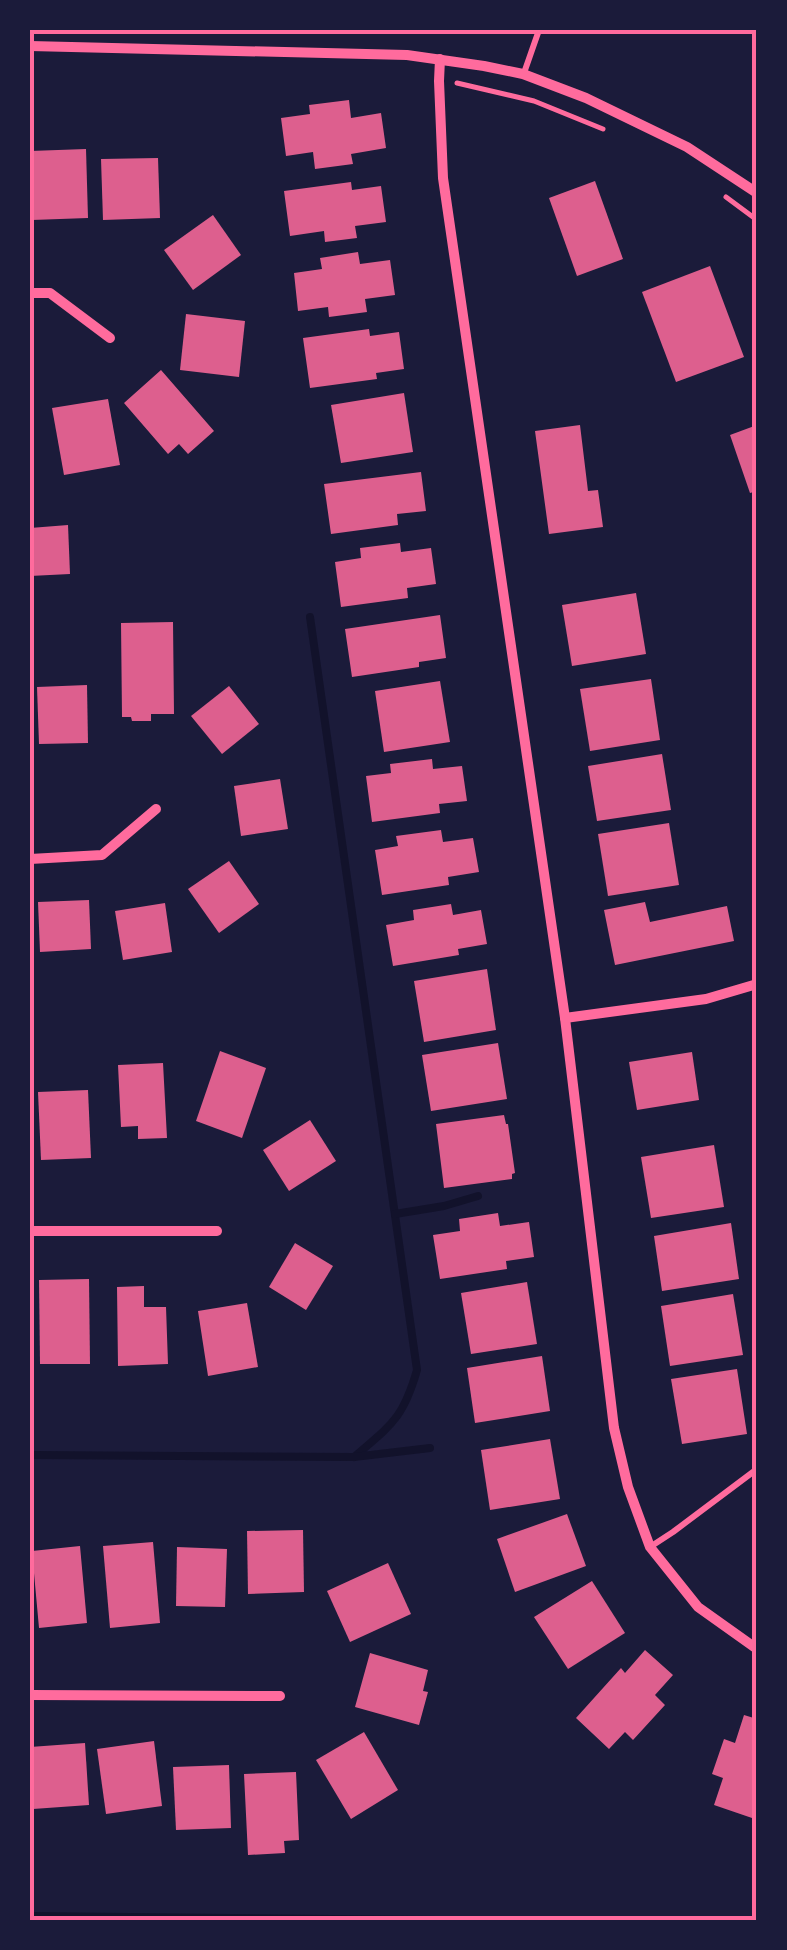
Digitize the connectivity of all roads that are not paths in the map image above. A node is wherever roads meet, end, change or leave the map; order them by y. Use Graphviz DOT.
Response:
graph roads {
  1 [pos="539,30"];
  2 [pos="30,46"];
  3 [pos="440,59"];
  4 [pos="523,74"];
  5 [pos="757,193"];
  6 [pos="30,293"];
  7 [pos="110,338"];
  8 [pos="156,809"];
  9 [pos="30,859"];
  10 [pos="757,984"];
  11 [pos="565,1018"];
  12 [pos="216,1230"];
  13 [pos="30,1232"];
  14 [pos="757,1469"];
  15 [pos="650,1547"];
  16 [pos="757,1649"];
  17 [pos="30,1695"];
  18 [pos="280,1696"];
  1 -- 4 [label="lane"];
  2 -- 3 [label="street"];
  3 -- 4 [label="street"];
  3 -- 11 [label="street"];
  4 -- 5 [label="street"];
  6 -- 7 [label="street"];
  8 -- 9 [label="street"];
  10 -- 11 [label="street"];
  11 -- 15 [label="street"];
  12 -- 13 [label="street"];
  14 -- 15 [label="lane"];
  15 -- 16 [label="street"];
  17 -- 18 [label="street"];
}
